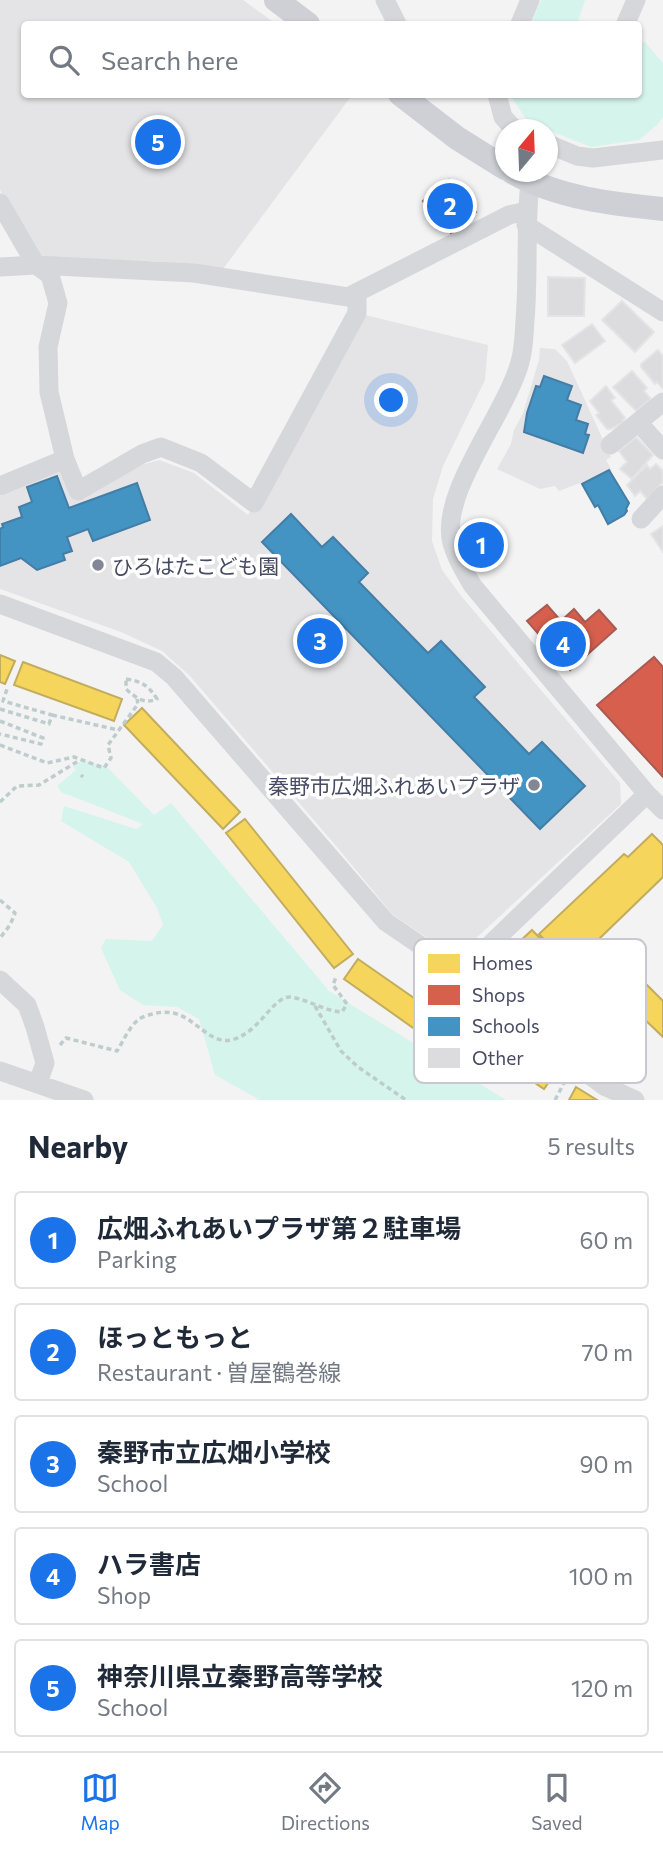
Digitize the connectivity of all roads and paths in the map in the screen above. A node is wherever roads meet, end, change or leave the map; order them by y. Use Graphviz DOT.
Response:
graph roads {
  1 [pos="276,0"];
  2 [pos="385,0"];
  3 [pos="530,0"];
  4 [pos="636,0"];
  5 [pos="304,21"];
  6 [pos="396,21"];
  7 [pos="521,21"];
  8 [pos="627,21"];
  9 [pos="407,98"];
  10 [pos="498,98"];
  11 [pos="505,119"];
  12 [pos="558,148"];
  13 [pos="663,150"];
  14 [pos="495,160"];
  15 [pos="522,182"];
  16 [pos="535,182"];
  17 [pos="0,203"];
  18 [pos="663,209"];
  19 [pos="527,218"];
  20 [pos="36,265"];
  21 [pos="0,267"];
  22 [pos="357,292"];
  23 [pos="663,312"];
  24 [pos="663,402"];
  25 [pos="638,422"];
  26 [pos="610,445"];
  27 [pos="663,450"];
  28 [pos="65,460"];
  29 [pos="0,486"];
  30 [pos="663,495"];
  31 [pos="641,519"];
  32 [pos="0,604"];
  33 [pos="8,686"];
  34 [pos="137,699"];
  35 [pos="0,709"];
  36 [pos="52,715"];
  37 [pos="0,721"];
  38 [pos="118,730"];
  39 [pos="0,734"];
  40 [pos="0,745"];
  41 [pos="80,760"];
  42 [pos="647,794"];
  43 [pos="0,802"];
  44 [pos="663,810"];
  45 [pos="0,900"];
  46 [pos="0,938"];
  47 [pos="496,939"];
  48 [pos="414,941"];
  49 [pos="337,977"];
  50 [pos="0,980"];
  51 [pos="315,1006"];
  52 [pos="45,1063"];
  53 [pos="0,1071"];
  54 [pos="38,1083"];
  55 [pos="600,1083"];
  56 [pos="84,1100"];
  57 [pos="407,1100"];
  58 [pos="635,1100"];
  1 -- 5 [label="main road"];
  2 -- 6 [label="street"];
  3 -- 7 [label="street"];
  4 -- 8 [label="street"];
  9 -- 14 [label="main road"];
  10 -- 11 [label="street"];
  12 -- 13 [label="street"];
  15 -- 19 [label="street"];
  16 -- 18 [label="main road"];
  17 -- 20 [label="street"];
  19 -- 22 [label="street"];
  19 -- 23 [label="street"];
  19 -- 42 [label="street"];
  20 -- 21 [label="street"];
  20 -- 22 [label="street"];
  20 -- 28 [label="street"];
  22 -- 28 [label="street"];
  24 -- 25 [label="street"];
  25 -- 26 [label="street"];
  25 -- 27 [label="street"];
  28 -- 29 [label="street"];
  30 -- 31 [label="street"];
  32 -- 48 [label="street"];
  33 -- 36 [label="path"];
  34 -- 34 [label="path"];
  34 -- 38 [label="path"];
  35 -- 36 [label="path"];
  36 -- 38 [label="path"];
  37 -- 39 [label="path"];
  38 -- 41 [label="path"];
  40 -- 41 [label="path"];
  41 -- 43 [label="path"];
  42 -- 44 [label="street"];
  42 -- 47 [label="street"];
  45 -- 46 [label="path"];
  49 -- 51 [label="path"];
  50 -- 52 [label="street"];
  51 -- 52 [label="path"];
  51 -- 57 [label="path"];
  52 -- 54 [label="street"];
  53 -- 54 [label="street"];
  54 -- 56 [label="street"];
  55 -- 58 [label="street"];
}
